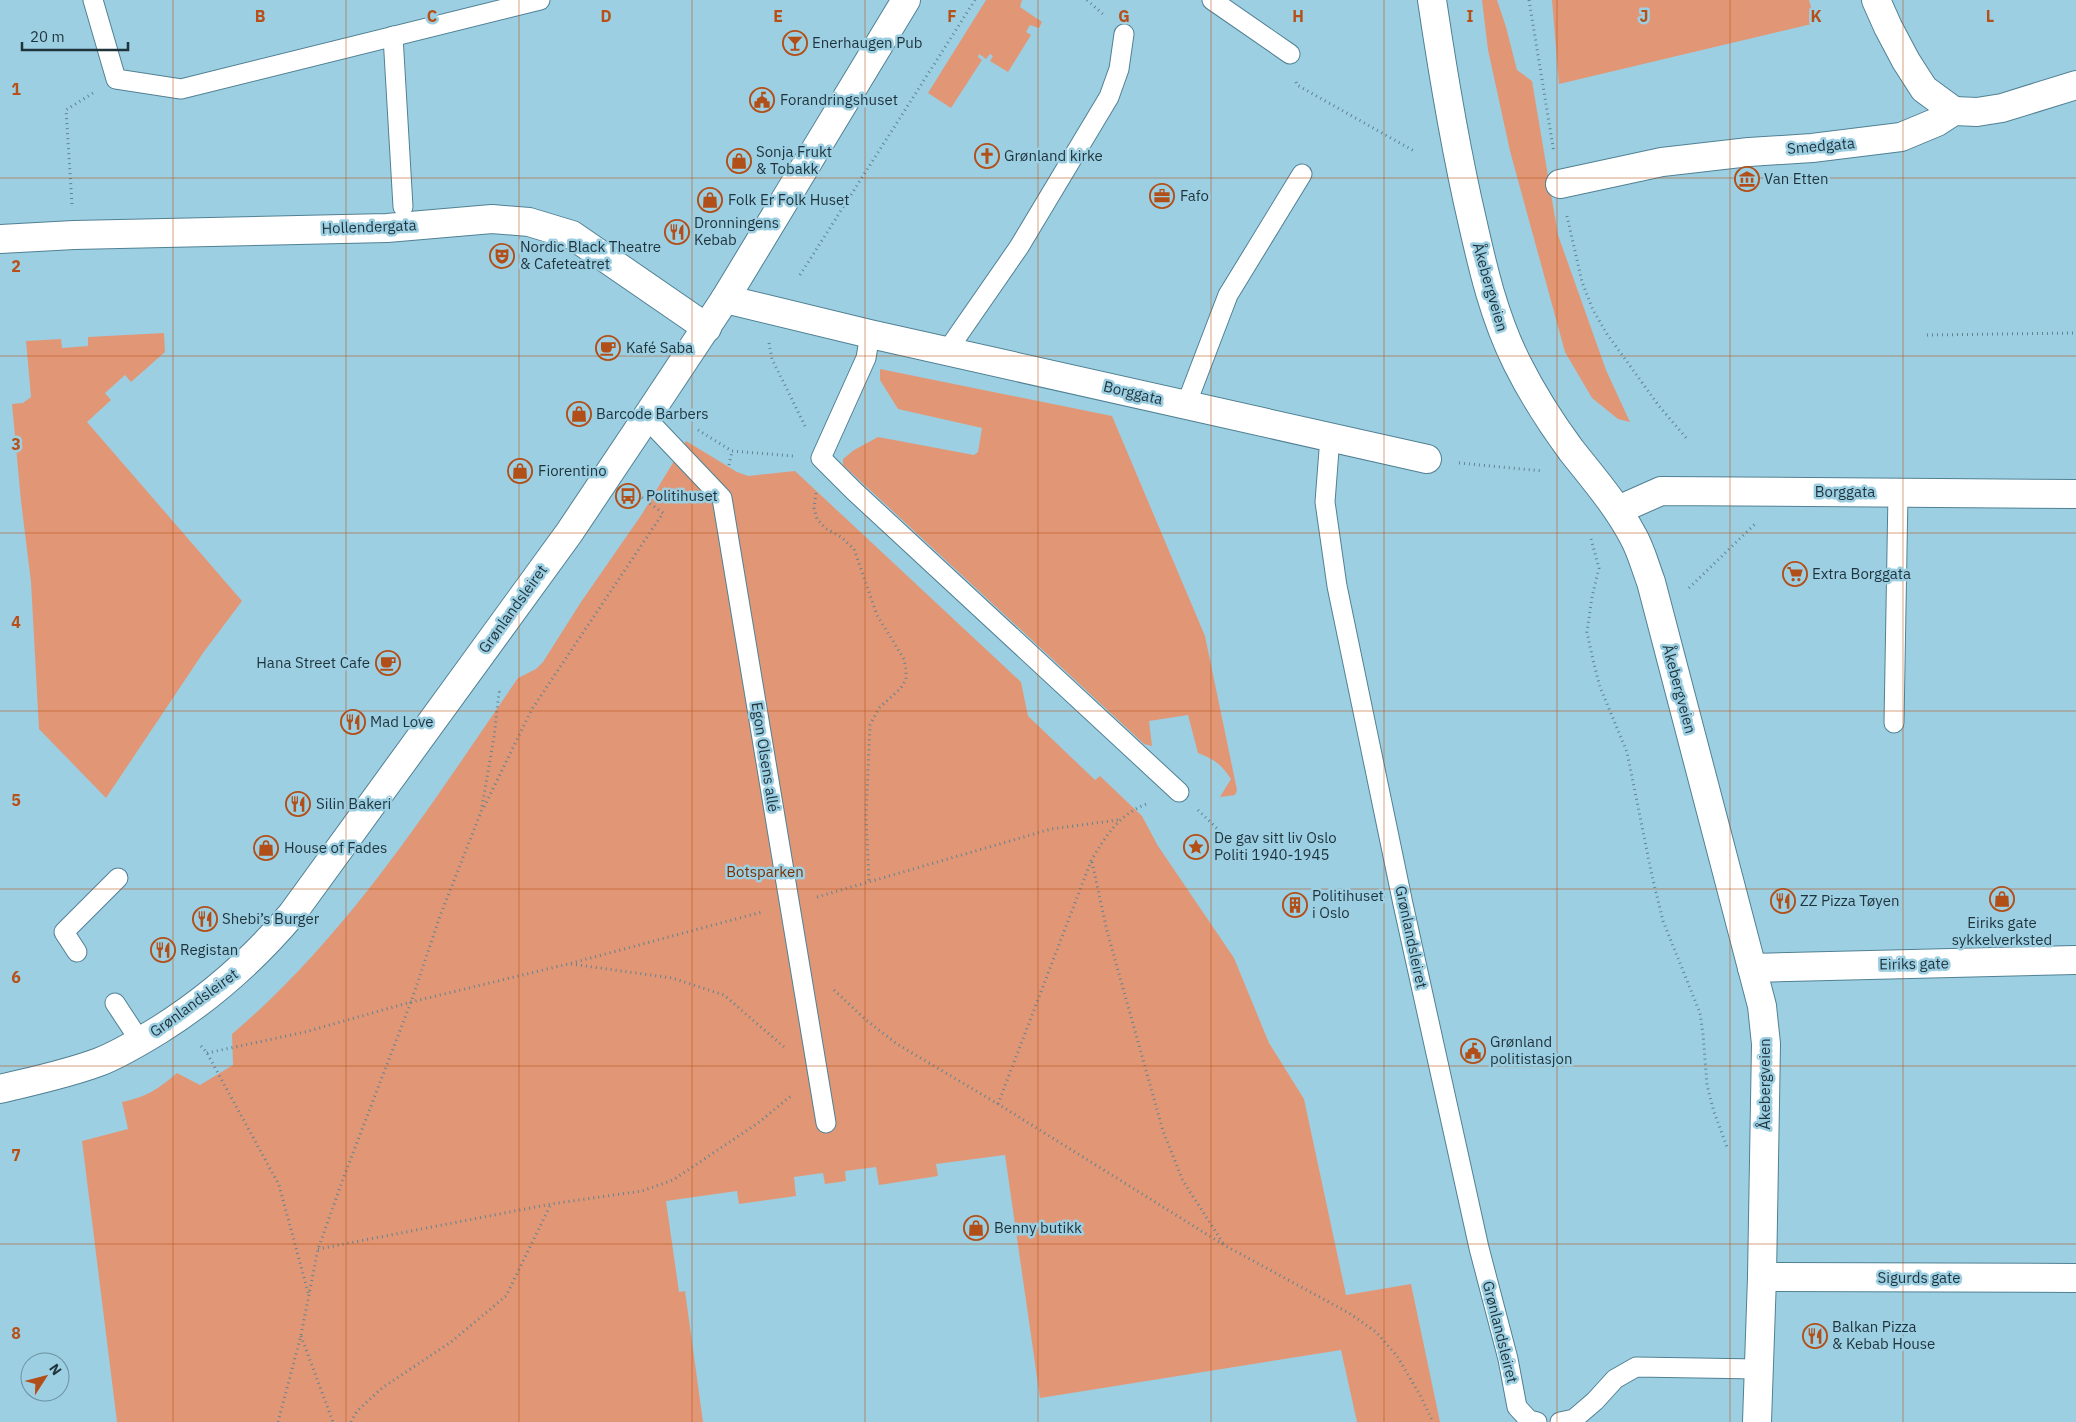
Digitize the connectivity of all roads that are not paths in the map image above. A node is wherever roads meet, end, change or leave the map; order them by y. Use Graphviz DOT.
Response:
graph roads {
  1 [pos="93,0"];
  2 [pos="540,0"];
  3 [pos="906,0"];
  4 [pos="1212,0"];
  5 [pos="1432,0"];
  6 [pos="1876,0"];
  7 [pos="1124,34"];
  8 [pos="393,36"];
  9 [pos="1290,54"];
  10 [pos="2076,85"];
  11 [pos="1954,111"];
  12 [pos="1302,174"];
  13 [pos="1560,184"];
  14 [pos="403,208"];
  15 [pos="0,239"];
  16 [pos="725,299"];
  17 [pos="707,328"];
  18 [pos="870,334"];
  19 [pos="947,351"];
  20 [pos="1186,405"];
  21 [pos="646,418"];
  22 [pos="1330,437"];
  23 [pos="1427,460"];
  24 [pos="1898,493"];
  25 [pos="2076,494"];
  26 [pos="1618,510"];
  27 [pos="1894,723"];
  28 [pos="1179,792"];
  29 [pos="118,878"];
  30 [pos="77,952"];
  31 [pos="2076,960"];
  32 [pos="1752,968"];
  33 [pos="115,1003"];
  34 [pos="140,1041"];
  35 [pos="0,1089"];
  36 [pos="826,1123"];
  37 [pos="1762,1277"];
  38 [pos="2076,1278"];
  39 [pos="1758,1369"];
  40 [pos="1536,1422"];
  41 [pos="1560,1422"];
  42 [pos="1756,1422"];
  1 -- 8 [label="lane"];
  2 -- 8 [label="lane"];
  3 -- 16 [label="street, Grønlandsleiret"];
  4 -- 9 [label="lane"];
  5 -- 26 [label="street, Åkebergveien"];
  6 -- 11 [label="street"];
  7 -- 19 [label="lane"];
  8 -- 14 [label="lane"];
  10 -- 11 [label="street"];
  11 -- 13 [label="street, Smedgata"];
  12 -- 20 [label="lane"];
  15 -- 17 [label="street, Hollendergata"];
  16 -- 17 [label="street, Grønlandsleiret"];
  16 -- 18 [label="street, Borggata"];
  17 -- 21 [label="street, Grønlandsleiret"];
  18 -- 19 [label="street, Borggata"];
  18 -- 28 [label="lane"];
  19 -- 20 [label="street, Borggata"];
  20 -- 22 [label="street, Borggata"];
  21 -- 34 [label="street, Grønlandsleiret"];
  21 -- 36 [label="lane, Egon Olsens allé"];
  22 -- 23 [label="street, Borggata"];
  22 -- 40 [label="lane, Grønlandsleiret"];
  24 -- 25 [label="street, Borggata"];
  24 -- 26 [label="street, Borggata"];
  24 -- 27 [label="lane"];
  26 -- 32 [label="street, Åkebergveien"];
  29 -- 30 [label="lane"];
  31 -- 32 [label="street, Eiriks gate"];
  32 -- 37 [label="street, Åkebergveien"];
  33 -- 34 [label="lane"];
  34 -- 35 [label="street, Grønlandsleiret"];
  37 -- 38 [label="street, Sigurds gate"];
  37 -- 39 [label="street, Åkebergveien"];
  39 -- 41 [label="lane"];
  39 -- 42 [label="street, Åkebergveien"];
}
